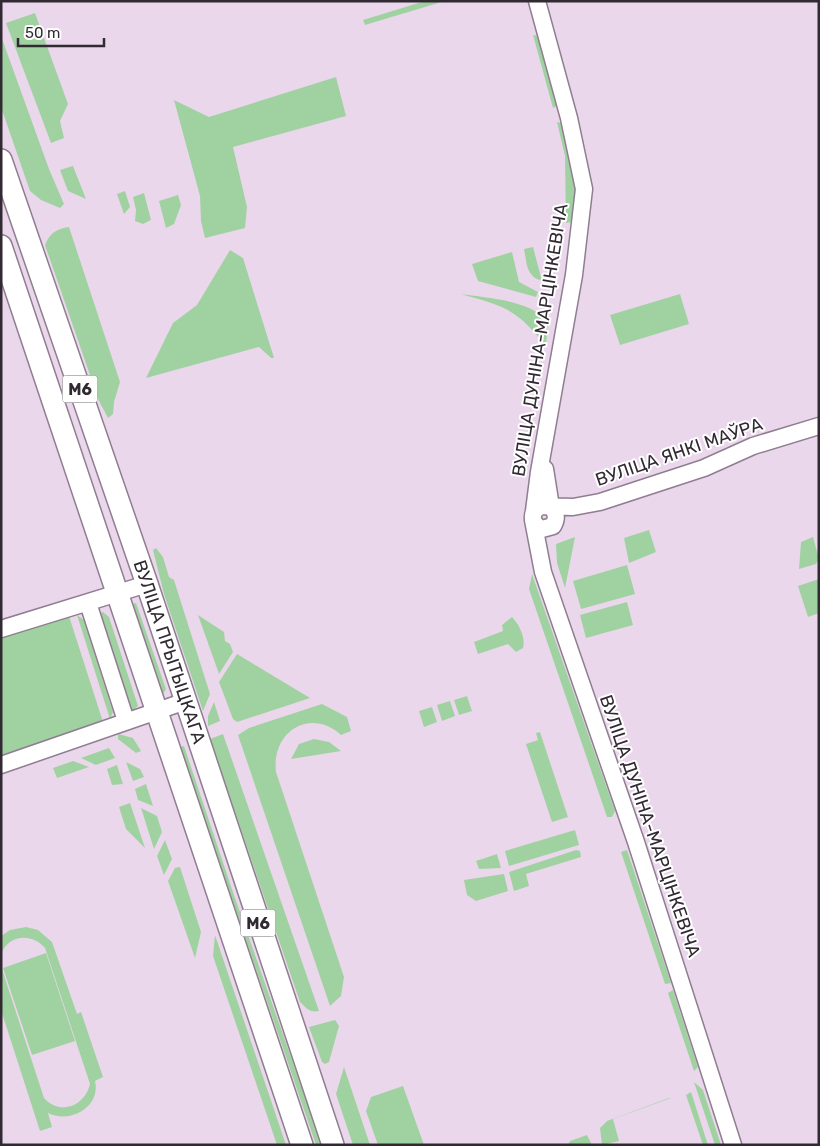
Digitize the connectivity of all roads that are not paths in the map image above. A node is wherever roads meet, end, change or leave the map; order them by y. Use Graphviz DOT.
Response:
graph roads {
  1 [pos="537,1"];
  2 [pos="1,160"];
  3 [pos="1,246"];
  4 [pos="548,424"];
  5 [pos="819,426"];
  6 [pos="600,502"];
  7 [pos="551,507"];
  8 [pos="534,515"];
  9 [pos="553,526"];
  10 [pos="544,572"];
  11 [pos="147,584"];
  12 [pos="118,593"];
  13 [pos="88,603"];
  14 [pos="1,629"];
  15 [pos="186,701"];
  16 [pos="157,710"];
  17 [pos="126,721"];
  18 [pos="1,766"];
  19 [pos="302,1145"];
  20 [pos="333,1145"];
  21 [pos="733,1145"];
  1 -- 4 [label="street, ВУЛІЦА ДУНІНА-МАРЦІНКЕВІЧА"];
  2 -- 11 [label="main road, ВУЛІЦА ПРЫТЫЦКАГА / М6"];
  3 -- 12 [label="main road, ВУЛІЦА ПРЫТЫЦКАГА / М6"];
  4 -- 7 [label="street"];
  4 -- 8 [label="street, ВУЛІЦА ДУНІНА-МАРЦІНКЕВІЧА"];
  5 -- 6 [label="street, ВУЛІЦА ЯНКІ МАЎРА"];
  6 -- 7 [label="street, ВУЛІЦА ЯНКІ МАЎРА"];
  6 -- 9 [label="street"];
  7 -- 8 [label="street"];
  7 -- 9 [label="street"];
  8 -- 9 [label="street"];
  8 -- 10 [label="street, ВУЛІЦА ДУНІНА-МАРЦІНКЕВІЧА"];
  9 -- 10 [label="street"];
  10 -- 21 [label="street, ВУЛІЦА ДУНІНА-МАРЦІНКЕВІЧА"];
  11 -- 12 [label="street"];
  11 -- 15 [label="main road, ВУЛІЦА ПРЫТЫЦКАГА / М6"];
  12 -- 13 [label="street"];
  12 -- 16 [label="main road, ВУЛІЦА ПРЫТЫЦКАГА / М6"];
  13 -- 14 [label="street"];
  13 -- 17 [label="street"];
  15 -- 16 [label="street"];
  15 -- 20 [label="main road, ВУЛІЦА ПРЫТЫЦКАГА / М6"];
  16 -- 17 [label="street"];
  16 -- 19 [label="main road, ВУЛІЦА ПРЫТЫЦКАГА / М6"];
  17 -- 18 [label="street"];
}
